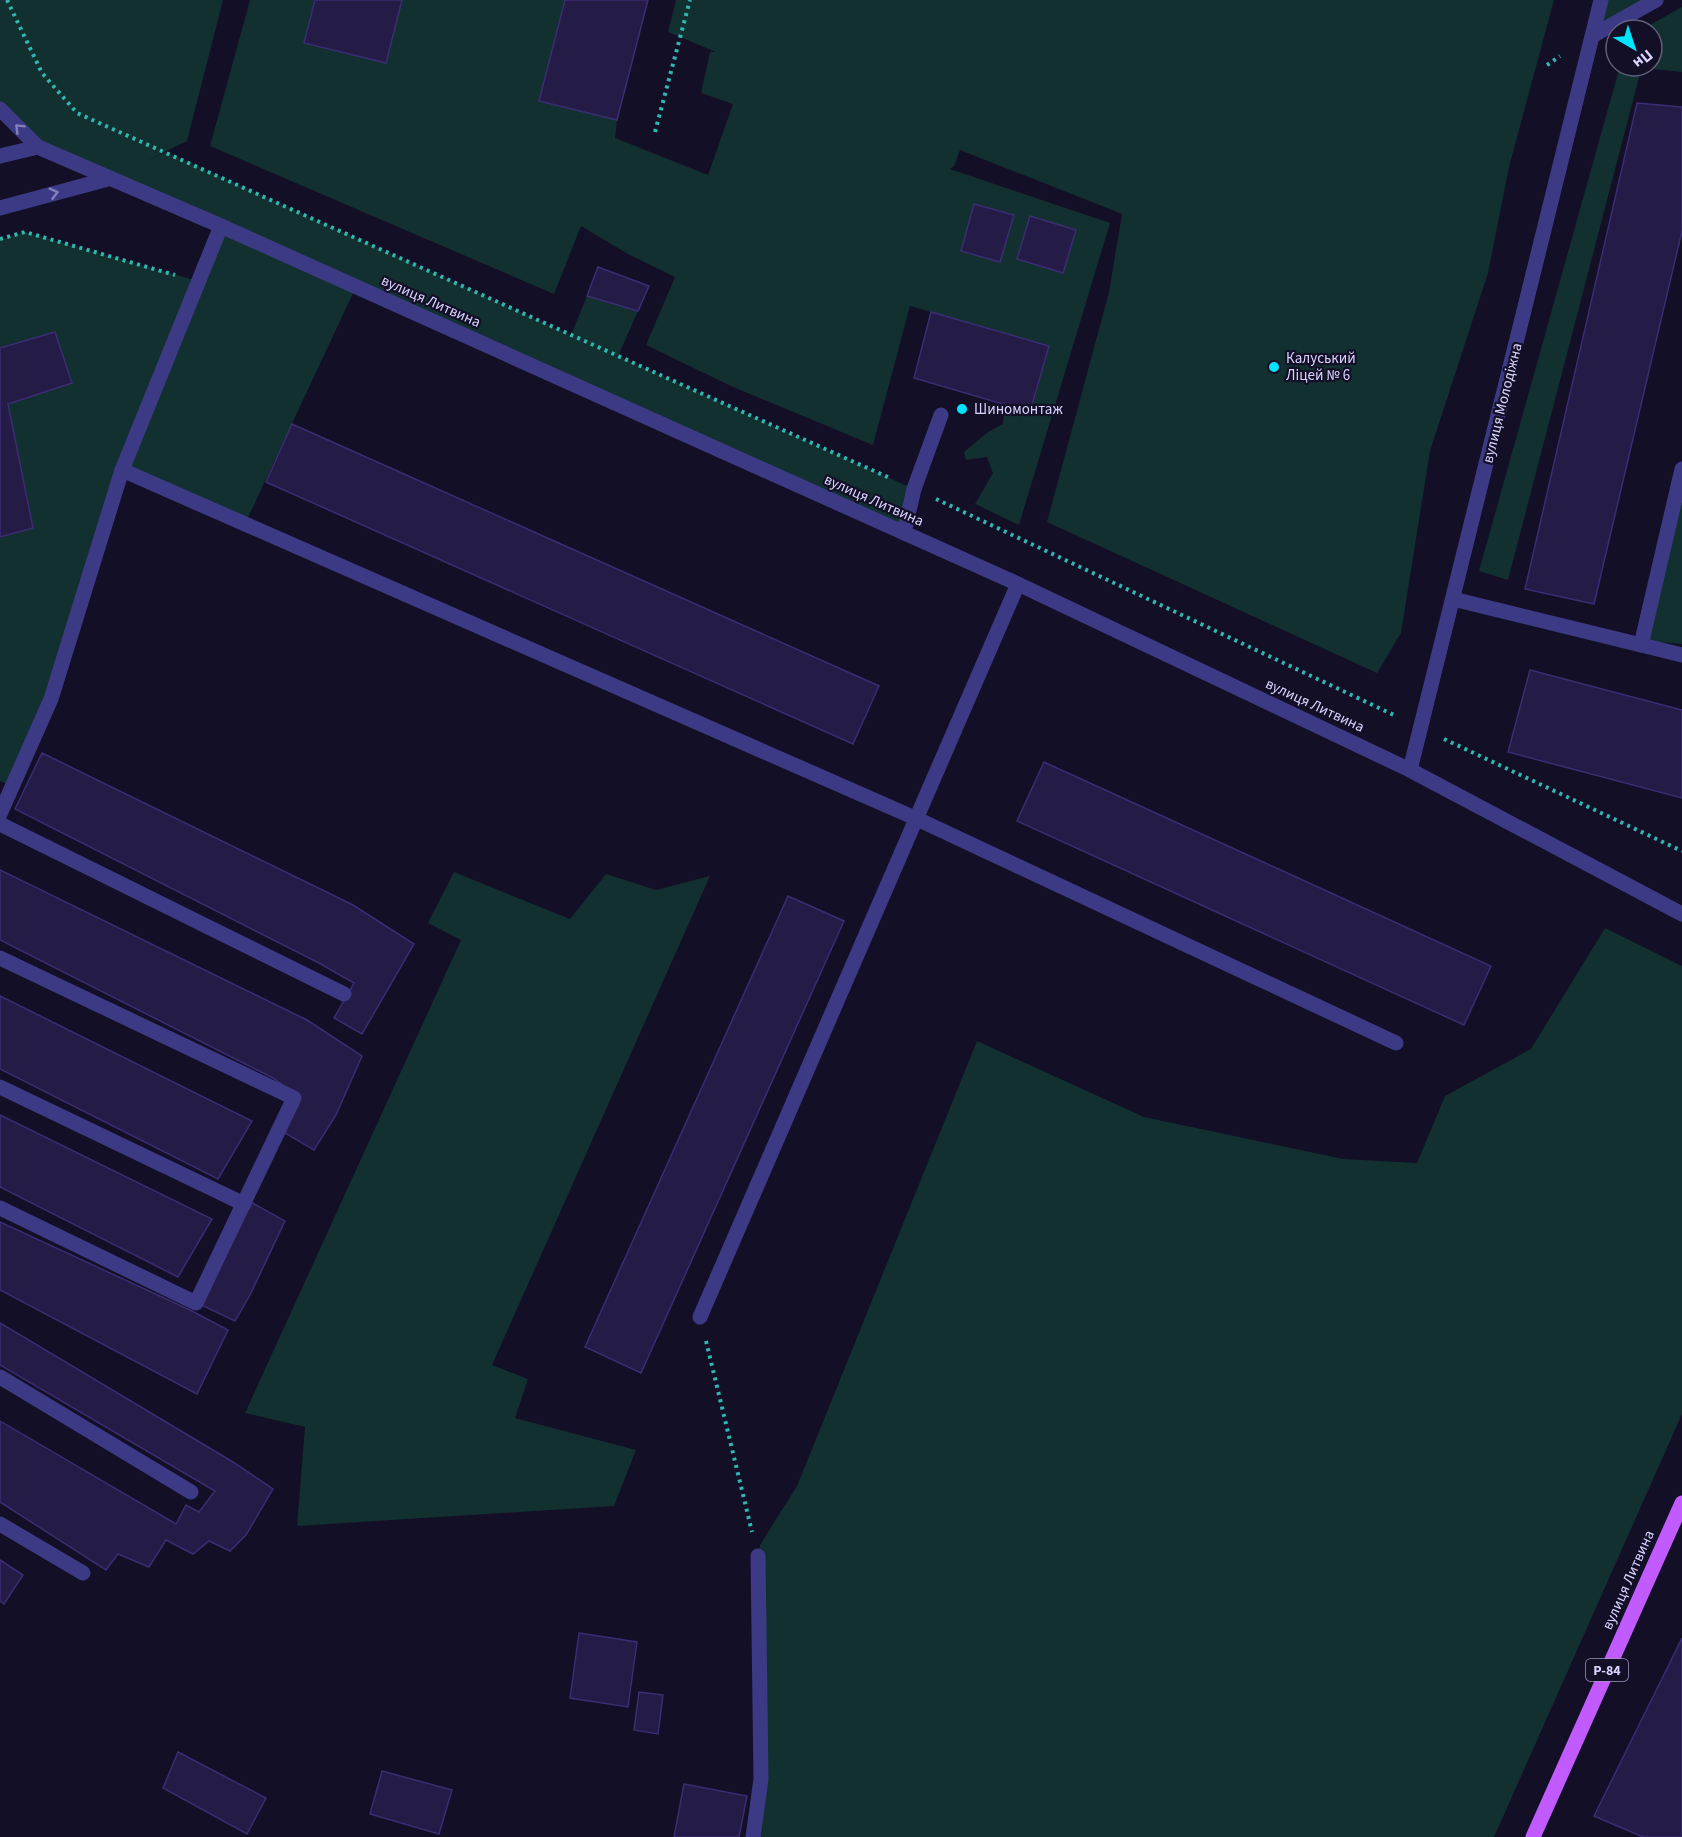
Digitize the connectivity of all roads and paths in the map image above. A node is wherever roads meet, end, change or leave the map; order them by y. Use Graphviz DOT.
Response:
graph roads {
  1 [pos="7,0"];
  2 [pos="690,0"];
  3 [pos="1601,0"];
  4 [pos="1656,0"];
  5 [pos="1594,35"];
  6 [pos="0,110"];
  7 [pos="654,132"];
  8 [pos="38,147"];
  9 [pos="0,156"];
  10 [pos="108,179"];
  11 [pos="0,208"];
  12 [pos="220,226"];
  13 [pos="0,239"];
  14 [pos="198,281"];
  15 [pos="941,415"];
  16 [pos="1682,469"];
  17 [pos="122,470"];
  18 [pos="914,489"];
  19 [pos="904,533"];
  20 [pos="1018,584"];
  21 [pos="1453,599"];
  22 [pos="1641,645"];
  23 [pos="1682,655"];
  24 [pos="1422,728"];
  25 [pos="1410,770"];
  26 [pos="6,784"];
  27 [pos="0,814"];
  28 [pos="915,818"];
  29 [pos="0,824"];
  30 [pos="1682,851"];
  31 [pos="1682,914"];
  32 [pos="0,958"];
  33 [pos="344,994"];
  34 [pos="1396,1042"];
  35 [pos="0,1087"];
  36 [pos="244,1204"];
  37 [pos="0,1208"];
  38 [pos="700,1317"];
  39 [pos="0,1377"];
  40 [pos="191,1492"];
  41 [pos="1682,1503"];
  42 [pos="0,1524"];
  43 [pos="758,1556"];
  44 [pos="82,1573"];
  45 [pos="753,1837"];
  46 [pos="1533,1837"];
  1 -- 18 [label="path"];
  2 -- 7 [label="path"];
  3 -- 5 [label="street, вулиця Молодіжна"];
  4 -- 5 [label="street"];
  5 -- 21 [label="street, вулиця Молодіжна"];
  8 -- 6 [label="street, вулиця Литвина, one-way"];
  8 -- 9 [label="street"];
  8 -- 10 [label="street, вулиця Литвина"];
  11 -- 10 [label="street, one-way"];
  10 -- 12 [label="street, вулиця Литвина"];
  12 -- 14 [label="street"];
  12 -- 19 [label="street, вулиця Литвина"];
  13 -- 14 [label="path"];
  14 -- 17 [label="street"];
  15 -- 18 [label="street"];
  16 -- 22 [label="street"];
  17 -- 26 [label="street"];
  17 -- 28 [label="street"];
  18 -- 19 [label="street"];
  18 -- 24 [label="path"];
  19 -- 20 [label="street, вулиця Литвина"];
  20 -- 25 [label="street, вулиця Литвина"];
  20 -- 28 [label="street"];
  21 -- 22 [label="street"];
  21 -- 24 [label="street, вулиця Молодіжна"];
  22 -- 23 [label="street"];
  24 -- 25 [label="street, вулиця Молодіжна"];
  24 -- 30 [label="path"];
  25 -- 31 [label="street, вулиця Литвина"];
  26 -- 27 [label="street"];
  28 -- 34 [label="street"];
  28 -- 38 [label="street"];
  29 -- 33 [label="street"];
  32 -- 36 [label="street"];
  35 -- 36 [label="street"];
  36 -- 37 [label="street"];
  38 -- 43 [label="path"];
  39 -- 40 [label="street"];
  41 -- 46 [label="main road, вулиця Литвина / Р-84"];
  42 -- 44 [label="street"];
  43 -- 45 [label="street"];
}
